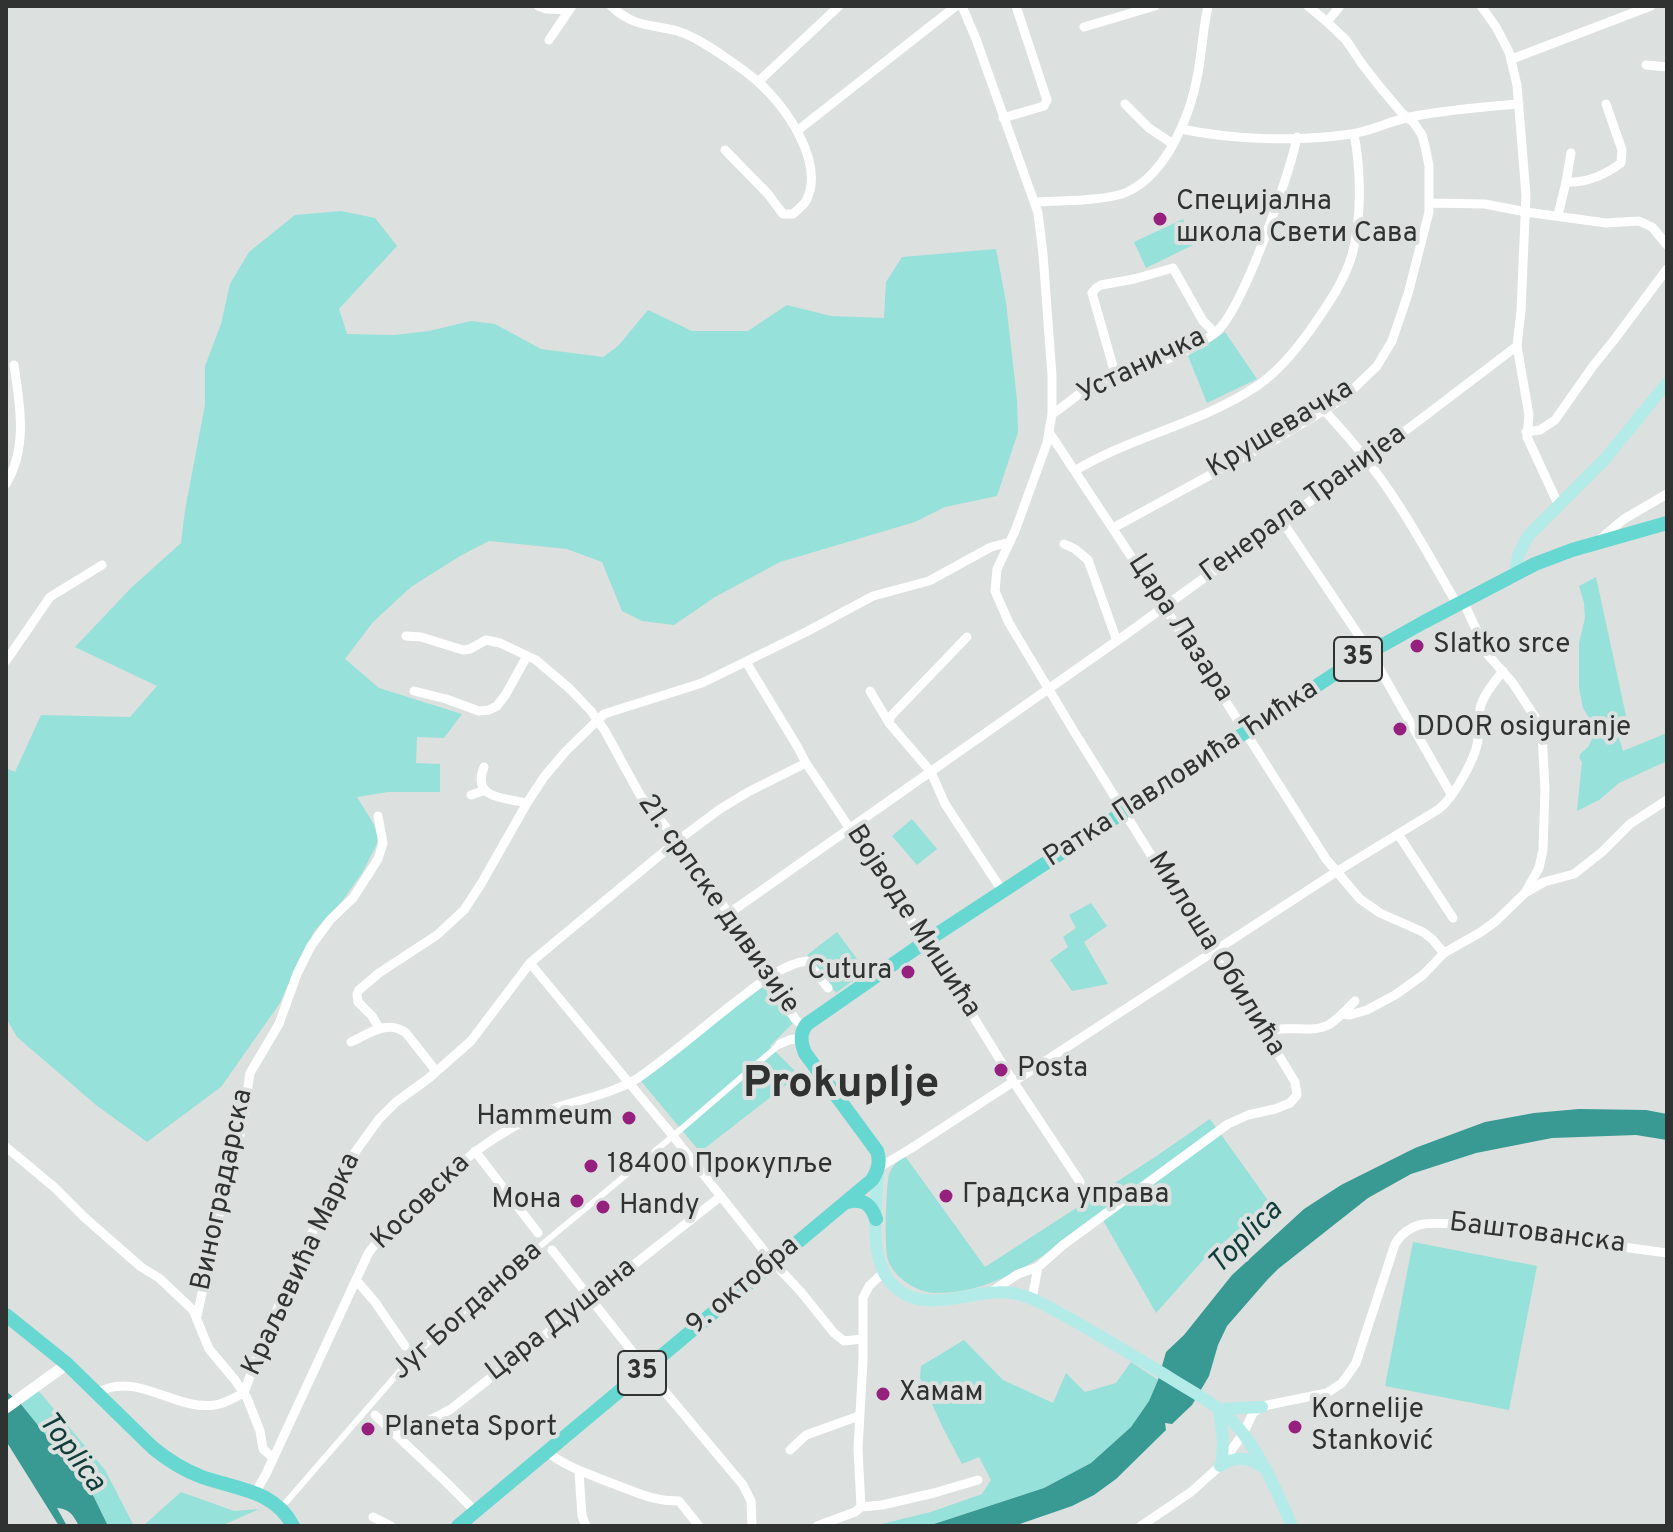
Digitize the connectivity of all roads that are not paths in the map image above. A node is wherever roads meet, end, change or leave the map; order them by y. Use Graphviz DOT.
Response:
graph roads {
  1 [pos="538,6"];
  2 [pos="611,6"];
  3 [pos="959,6"];
  4 [pos="1016,6"];
  5 [pos="1155,6"];
  6 [pos="1208,6"];
  7 [pos="1308,6"];
  8 [pos="1340,6"];
  9 [pos="1481,6"];
  10 [pos="1651,6"];
  11 [pos="836,7"];
  12 [pos="570,8"];
  13 [pos="1327,22"];
  14 [pos="1084,27"];
  15 [pos="549,40"];
  16 [pos="1512,59"];
  17 [pos="1646,65"];
  18 [pos="1667,67"];
  19 [pos="758,82"];
  20 [pos="1125,104"];
  21 [pos="1519,104"];
  22 [pos="1606,104"];
  23 [pos="1408,117"];
  24 [pos="1003,118"];
  25 [pos="1181,129"];
  26 [pos="797,131"];
  27 [pos="1354,134"];
  28 [pos="1297,137"];
  29 [pos="1173,144"];
  30 [pos="725,150"];
  31 [pos="1571,153"];
  32 [pos="1566,182"];
  33 [pos="1035,202"];
  34 [pos="1429,203"];
  35 [pos="1526,212"];
  36 [pos="1558,215"];
  37 [pos="1666,241"];
  38 [pos="1667,269"];
  39 [pos="1215,333"];
  40 [pos="1517,346"];
  41 [pos="14,365"];
  42 [pos="1116,377"];
  43 [pos="1667,383"];
  44 [pos="1324,410"];
  45 [pos="1052,414"];
  46 [pos="1049,432"];
  47 [pos="1526,432"];
  48 [pos="1367,460"];
  49 [pos="1076,470"];
  50 [pos="6,484"];
  51 [pos="1667,494"];
  52 [pos="1559,506"];
  53 [pos="1282,521"];
  54 [pos="1667,523"];
  55 [pos="1113,528"];
  56 [pos="1010,542"];
  57 [pos="1596,543"];
  58 [pos="1064,544"];
  59 [pos="102,565"];
  60 [pos="1515,573"];
  61 [pos="1460,603"];
  62 [pos="1164,606"];
  63 [pos="406,636"];
  64 [pos="967,637"];
  65 [pos="1117,641"];
  66 [pos="1370,652"];
  67 [pos="527,656"];
  68 [pos="6,661"];
  69 [pos="746,662"];
  70 [pos="1503,671"];
  71 [pos="1048,688"];
  72 [pos="414,691"];
  73 [pos="870,691"];
  74 [pos="597,720"];
  75 [pos="889,723"];
  76 [pos="1246,733"];
  77 [pos="806,763"];
  78 [pos="484,767"];
  79 [pos="931,772"];
  80 [pos="483,791"];
  81 [pos="1451,794"];
  82 [pos="471,795"];
  83 [pos="1667,800"];
  84 [pos="527,803"];
  85 [pos="1125,813"];
  86 [pos="378,816"];
  87 [pos="851,829"];
  88 [pos="1398,834"];
  89 [pos="677,841"];
  90 [pos="1336,872"];
  91 [pos="1003,892"];
  92 [pos="1525,893"];
  93 [pos="728,914"];
  94 [pos="1453,918"];
  95 [pos="925,942"];
  96 [pos="1212,953"];
  97 [pos="1444,953"];
  98 [pos="530,963"];
  99 [pos="768,977"];
  100 [pos="828,988"];
  101 [pos="1355,1001"];
  102 [pos="1342,1014"];
  103 [pos="379,1028"];
  104 [pos="802,1033"];
  105 [pos="1264,1033"];
  106 [pos="351,1042"];
  107 [pos="780,1044"];
  108 [pos="436,1071"];
  109 [pos="1013,1081"];
  110 [pos="628,1083"];
  111 [pos="673,1136"];
  112 [pos="6,1147"];
  113 [pos="475,1151"];
  114 [pos="878,1168"];
  115 [pos="1080,1182"];
  116 [pos="721,1196"];
  117 [pos="847,1202"];
  118 [pos="876,1219"];
  119 [pos="538,1233"];
  120 [pos="552,1250"];
  121 [pos="1667,1253"];
  122 [pos="773,1262"];
  123 [pos="1038,1267"];
  124 [pos="883,1273"];
  125 [pos="356,1280"];
  126 [pos="991,1292"];
  127 [pos="591,1298"];
  128 [pos="1032,1299"];
  129 [pos="6,1315"];
  130 [pos="197,1316"];
  131 [pos="862,1339"];
  132 [pos="405,1346"];
  133 [pos="67,1364"];
  134 [pos="646,1369"];
  135 [pos="97,1393"];
  136 [pos="244,1393"];
  137 [pos="1262,1407"];
  138 [pos="6,1408"];
  139 [pos="1217,1408"];
  140 [pos="375,1415"];
  141 [pos="859,1416"];
  142 [pos="1243,1434"];
  143 [pos="396,1435"];
  144 [pos="790,1450"];
  145 [pos="547,1452"];
  146 [pos="273,1458"];
  147 [pos="1221,1464"];
  148 [pos="1264,1468"];
  149 [pos="579,1472"];
  150 [pos="978,1480"];
  151 [pos="255,1493"];
  152 [pos="861,1507"];
  153 [pos="475,1511"];
  154 [pos="373,1517"];
  155 [pos="286,1519"];
  156 [pos="391,1526"];
  157 [pos="458,1526"];
  158 [pos="586,1526"];
  159 [pos="697,1526"];
  160 [pos="752,1526"];
  161 [pos="817,1526"];
  162 [pos="1141,1526"];
  163 [pos="1292,1526"];
  1 -- 12 [label="street"];
  2 -- 19 [label="street"];
  3 -- 24 [label="street, Милоша Обилића"];
  3 -- 26 [label="street"];
  4 -- 24 [label="street"];
  5 -- 14 [label="street"];
  6 -- 25 [label="street"];
  7 -- 13 [label="street, Крушевачка"];
  8 -- 13 [label="street"];
  9 -- 16 [label="street"];
  10 -- 16 [label="street"];
  11 -- 19 [label="street"];
  12 -- 15 [label="street"];
  13 -- 23 [label="street, Крушевачка"];
  16 -- 21 [label="street"];
  17 -- 18 [label="street"];
  19 -- 26 [label="street"];
  20 -- 29 [label="street"];
  21 -- 23 [label="street"];
  21 -- 35 [label="street"];
  22 -- 32 [label="street"];
  23 -- 27 [label="street"];
  23 -- 34 [label="street, Крушевачка"];
  24 -- 33 [label="street, Милоша Обилића"];
  25 -- 28 [label="street"];
  25 -- 29 [label="street"];
  26 -- 30 [label="street"];
  27 -- 28 [label="street"];
  27 -- 49 [label="street"];
  28 -- 39 [label="street, Устаничка"];
  29 -- 33 [label="street"];
  31 -- 32 [label="street"];
  32 -- 36 [label="street"];
  33 -- 45 [label="street, Милоша Обилића"];
  34 -- 35 [label="street"];
  34 -- 44 [label="street, Крушевачка"];
  35 -- 36 [label="street"];
  35 -- 40 [label="street"];
  36 -- 37 [label="street"];
  38 -- 47 [label="street"];
  39 -- 42 [label="street, Устаничка"];
  39 -- 42 [label="street"];
  40 -- 47 [label="street"];
  40 -- 48 [label="street, Генерала Транијеа"];
  41 -- 50 [label="street"];
  42 -- 45 [label="street, Устаничка"];
  43 -- 52 [label="main road"];
  44 -- 48 [label="street"];
  44 -- 55 [label="street, Крушевачка"];
  45 -- 46 [label="street, Милоша Обилића"];
  46 -- 49 [label="street, Цара Лазара"];
  46 -- 56 [label="street, Милоша Обилића"];
  47 -- 52 [label="street"];
  48 -- 53 [label="street, Генерала Транијеа"];
  48 -- 61 [label="street"];
  49 -- 55 [label="street, Цара Лазара"];
  51 -- 57 [label="street"];
  52 -- 60 [label="main road"];
  53 -- 62 [label="street, Генерала Транијеа"];
  53 -- 66 [label="street"];
  54 -- 57 [label="main road, Ратка Павловића Ћићка / 35"];
  55 -- 62 [label="street, Цара Лазара"];
  56 -- 69 [label="street"];
  56 -- 71 [label="street, Милоша Обилића"];
  57 -- 60 [label="main road, Ратка Павловића Ћићка / 35"];
  58 -- 65 [label="street"];
  59 -- 68 [label="street"];
  60 -- 61 [label="main road, Ратка Павловића Ћићка / 35"];
  61 -- 66 [label="main road, Ратка Павловића Ћићка / 35"];
  61 -- 70 [label="street"];
  62 -- 65 [label="street, Генерала Транијеа"];
  62 -- 76 [label="street, Цара Лазара"];
  63 -- 67 [label="street, 21. српске дивизије"];
  64 -- 75 [label="street"];
  65 -- 71 [label="street, Генерала Транијеа"];
  66 -- 76 [label="main road, Ратка Павловића Ћићка / 35"];
  66 -- 81 [label="street"];
  67 -- 72 [label="street"];
  67 -- 74 [label="street, 21. српске дивизије"];
  69 -- 74 [label="street"];
  69 -- 77 [label="street, Војводе Мишића"];
  70 -- 81 [label="street"];
  70 -- 92 [label="street"];
  71 -- 79 [label="street, Генерала Транијеа"];
  71 -- 85 [label="street, Милоша Обилића"];
  73 -- 75 [label="street"];
  74 -- 84 [label="street"];
  74 -- 89 [label="street, 21. српске дивизије"];
  75 -- 79 [label="street"];
  76 -- 85 [label="main road, Ратка Павловића Ћићка / 35"];
  76 -- 90 [label="street, Цара Лазара"];
  77 -- 87 [label="street, Војводе Мишића"];
  77 -- 89 [label="street, Краљевића Марка"];
  78 -- 80 [label="street"];
  79 -- 87 [label="street, Генерала Транијеа"];
  79 -- 91 [label="street"];
  80 -- 82 [label="street"];
  80 -- 84 [label="street"];
  81 -- 88 [label="street"];
  83 -- 92 [label="street"];
  84 -- 103 [label="street"];
  85 -- 91 [label="main road, Ратка Павловића Ћићка / 35"];
  85 -- 96 [label="street, Милоша Обилића"];
  86 -- 130 [label="street, Виноградарска"];
  87 -- 93 [label="street, Генерала Транијеа"];
  87 -- 95 [label="street, Војводе Мишића"];
  88 -- 90 [label="street"];
  88 -- 94 [label="street"];
  89 -- 93 [label="street, 21. српске дивизије"];
  89 -- 98 [label="street, Краљевића Марка"];
  90 -- 96 [label="street"];
  90 -- 97 [label="street, Цара Лазара"];
  91 -- 95 [label="main road, Ратка Павловића Ћићка / 35"];
  92 -- 97 [label="street"];
  93 -- 99 [label="street, 21. српске дивизије"];
  95 -- 104 [label="main road, Ратка Павловића Ћићка / 35"];
  95 -- 109 [label="street, Војводе Мишића"];
  96 -- 105 [label="street, Милоша Обилића"];
  96 -- 109 [label="street"];
  97 -- 102 [label="street"];
  98 -- 108 [label="street, Краљевића Марка"];
  98 -- 110 [label="street"];
  99 -- 100 [label="street, Косовска"];
  99 -- 104 [label="street, 21. српске дивизије"];
  99 -- 110 [label="street, Косовска"];
  101 -- 102 [label="street"];
  102 -- 105 [label="street"];
  103 -- 106 [label="street"];
  103 -- 108 [label="street"];
  104 -- 107 [label="street"];
  104 -- 114 [label="main road, 21. српске дивизије"];
  105 -- 123 [label="street, Милоша Обилића"];
  107 -- 111 [label="street, Југ Богданова"];
  108 -- 136 [label="street, Краљевића Марка"];
  109 -- 114 [label="street"];
  109 -- 115 [label="street, Војводе Мишића"];
  110 -- 111 [label="street"];
  110 -- 113 [label="street, Косовска"];
  111 -- 116 [label="street"];
  111 -- 155 [label="street, Југ Богданова"];
  112 -- 130 [label="street"];
  113 -- 119 [label="street"];
  113 -- 125 [label="street, Косовска"];
  114 -- 117 [label="main road, 9. октобра / 35"];
  114 -- 118 [label="main road"];
  116 -- 122 [label="street"];
  116 -- 127 [label="street, Цара Душана"];
  117 -- 118 [label="main road"];
  117 -- 122 [label="main road, 9. октобра / 35"];
  118 -- 124 [label="main road"];
  120 -- 127 [label="street"];
  121 -- 137 [label="street, Баштованска"];
  122 -- 131 [label="street"];
  122 -- 134 [label="main road, 9. октобра / 35"];
  123 -- 126 [label="street"];
  123 -- 128 [label="street"];
  124 -- 126 [label="main road"];
  124 -- 131 [label="street"];
  125 -- 132 [label="street"];
  125 -- 146 [label="street, Косовска"];
  126 -- 128 [label="main road"];
  127 -- 134 [label="street"];
  127 -- 143 [label="street, Цара Душана"];
  128 -- 139 [label="main road"];
  129 -- 133 [label="main road"];
  130 -- 136 [label="street"];
  131 -- 141 [label="street"];
  133 -- 135 [label="main road"];
  133 -- 138 [label="street"];
  134 -- 145 [label="main road, 9. октобра / 35"];
  134 -- 160 [label="street"];
  135 -- 136 [label="street, Краљевића Марка"];
  135 -- 151 [label="main road"];
  136 -- 146 [label="street"];
  137 -- 139 [label="main road"];
  137 -- 142 [label="street"];
  139 -- 142 [label="main road"];
  139 -- 147 [label="main road"];
  140 -- 143 [label="street"];
  141 -- 144 [label="street"];
  141 -- 152 [label="street"];
  142 -- 147 [label="street"];
  142 -- 148 [label="main road"];
  143 -- 153 [label="street"];
  145 -- 149 [label="street"];
  145 -- 153 [label="main road, 9. октобра / 35"];
  146 -- 151 [label="street, Косовска"];
  147 -- 148 [label="main road"];
  147 -- 162 [label="street"];
  148 -- 163 [label="main road"];
  149 -- 158 [label="street"];
  149 -- 159 [label="street"];
  150 -- 152 [label="street"];
  151 -- 155 [label="main road"];
  152 -- 161 [label="street"];
  153 -- 157 [label="main road, 9. октобра / 35"];
  154 -- 156 [label="street"];
}
